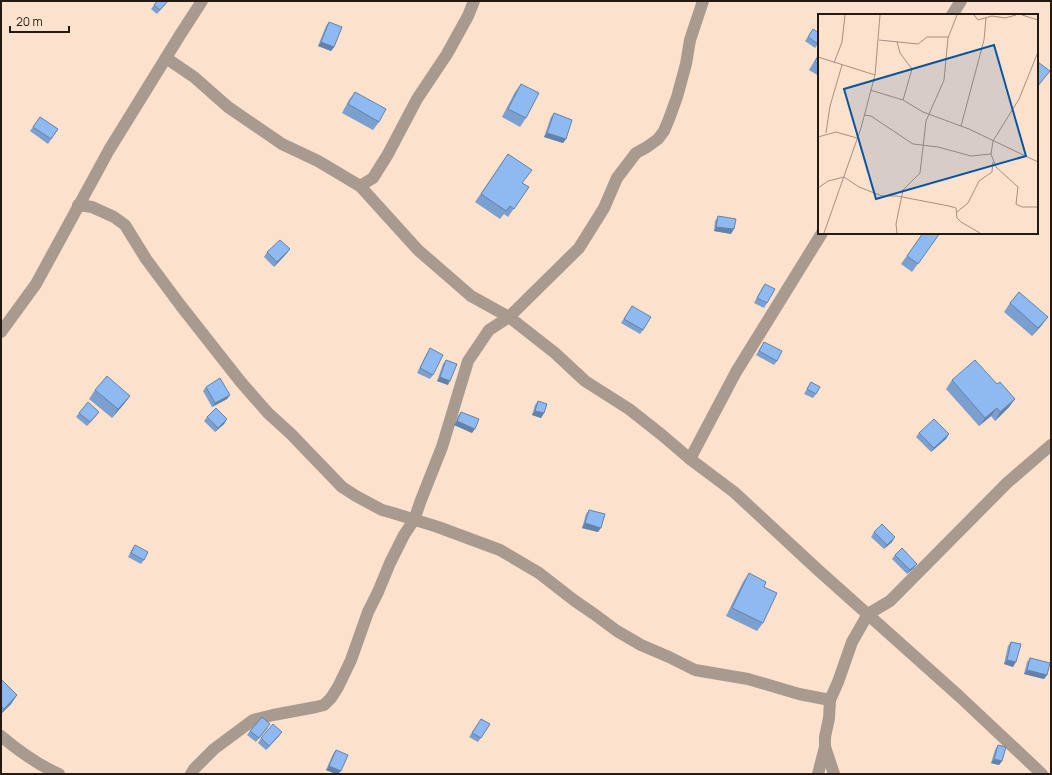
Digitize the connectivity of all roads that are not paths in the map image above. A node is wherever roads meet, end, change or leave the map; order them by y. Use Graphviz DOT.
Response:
graph roads {
  1 [pos="202,1"];
  2 [pos="474,1"];
  3 [pos="703,1"];
  4 [pos="961,1"];
  5 [pos="953,14"];
  6 [pos="166,58"];
  7 [pos="360,186"];
  8 [pos="78,205"];
  9 [pos="821,234"];
  10 [pos="509,317"];
  11 [pos="1,332"];
  12 [pos="1051,445"];
  13 [pos="690,459"];
  14 [pos="414,520"];
  15 [pos="868,614"];
  16 [pos="830,700"];
  17 [pos="1,736"];
  18 [pos="825,747"];
  19 [pos="59,774"];
  20 [pos="191,774"];
  21 [pos="818,774"];
  22 [pos="834,774"];
  23 [pos="1042,774"];
  1 -- 6 [label="street"];
  2 -- 7 [label="street"];
  3 -- 10 [label="street"];
  4 -- 5 [label="street"];
  6 -- 7 [label="street"];
  6 -- 8 [label="street"];
  7 -- 10 [label="street"];
  8 -- 11 [label="street"];
  8 -- 14 [label="street"];
  9 -- 13 [label="street"];
  10 -- 13 [label="street"];
  10 -- 14 [label="street"];
  12 -- 15 [label="street"];
  13 -- 15 [label="street"];
  14 -- 16 [label="street"];
  14 -- 20 [label="street"];
  15 -- 16 [label="street"];
  15 -- 23 [label="street"];
  16 -- 18 [label="street"];
  17 -- 19 [label="street"];
  18 -- 21 [label="street"];
  18 -- 22 [label="street"];
}
